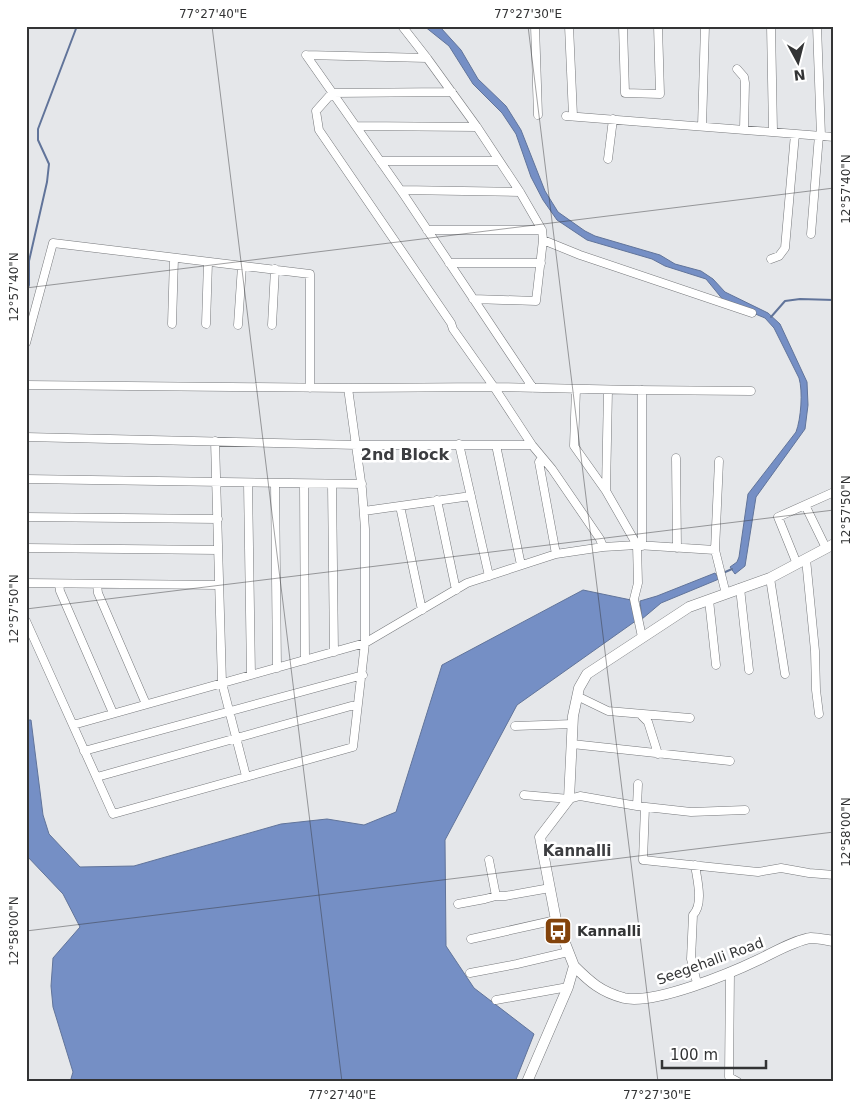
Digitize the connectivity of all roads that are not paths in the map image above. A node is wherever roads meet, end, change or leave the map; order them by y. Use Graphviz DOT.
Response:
graph roads {
  1 [pos="402,26"];
  2 [pos="535,26"];
  3 [pos="569,26"];
  4 [pos="623,26"];
  5 [pos="658,26"];
  6 [pos="705,26"];
  7 [pos="771,26"];
  8 [pos="817,26"];
  9 [pos="427,58"];
  10 [pos="737,69"];
  11 [pos="452,92"];
  12 [pos="332,93"];
  13 [pos="538,115"];
  14 [pos="613,119"];
  15 [pos="356,126"];
  16 [pos="702,126"];
  17 [pos="477,127"];
  18 [pos="744,129"];
  19 [pos="773,132"];
  20 [pos="795,134"];
  21 [pos="820,136"];
  22 [pos="834,137"];
  23 [pos="608,159"];
  24 [pos="380,161"];
  25 [pos="499,161"];
  26 [pos="401,190"];
  27 [pos="520,192"];
  28 [pos="427,230"];
  29 [pos="542,230"];
  30 [pos="811,234"];
  31 [pos="544,240"];
  32 [pos="174,258"];
  33 [pos="770,260"];
  34 [pos="208,262"];
  35 [pos="449,263"];
  36 [pos="541,263"];
  37 [pos="242,266"];
  38 [pos="275,270"];
  39 [pos="473,299"];
  40 [pos="752,313"];
  41 [pos="172,324"];
  42 [pos="206,324"];
  43 [pos="238,325"];
  44 [pos="272,325"];
  45 [pos="26,342"];
  46 [pos="26,385"];
  47 [pos="494,387"];
  48 [pos="310,388"];
  49 [pos="348,388"];
  50 [pos="533,388"];
  51 [pos="576,389"];
  52 [pos="608,390"];
  53 [pos="642,390"];
  54 [pos="751,391"];
  55 [pos="26,437"];
  56 [pos="216,441"];
  57 [pos="357,444"];
  58 [pos="459,444"];
  59 [pos="496,445"];
  60 [pos="532,445"];
  61 [pos="542,458"];
  62 [pos="676,458"];
  63 [pos="720,461"];
  64 [pos="26,480"];
  65 [pos="216,482"];
  66 [pos="248,483"];
  67 [pos="275,483"];
  68 [pos="304,484"];
  69 [pos="332,484"];
  70 [pos="362,484"];
  71 [pos="606,491"];
  72 [pos="834,492"];
  73 [pos="471,496"];
  74 [pos="438,500"];
  75 [pos="805,505"];
  76 [pos="400,506"];
  77 [pos="364,511"];
  78 [pos="26,517"];
  79 [pos="218,519"];
  80 [pos="639,545"];
  81 [pos="830,546"];
  82 [pos="603,547"];
  83 [pos="26,548"];
  84 [pos="677,548"];
  85 [pos="218,550"];
  86 [pos="715,550"];
  87 [pos="556,554"];
  88 [pos="801,561"];
  89 [pos="521,565"];
  90 [pos="489,576"];
  91 [pos="770,578"];
  92 [pos="26,583"];
  93 [pos="59,584"];
  94 [pos="97,585"];
  95 [pos="219,585"];
  96 [pos="740,588"];
  97 [pos="456,590"];
  98 [pos="726,594"];
  99 [pos="709,600"];
  100 [pos="422,610"];
  101 [pos="26,621"];
  102 [pos="642,637"];
  103 [pos="365,643"];
  104 [pos="334,652"];
  105 [pos="305,660"];
  106 [pos="716,665"];
  107 [pos="277,668"];
  108 [pos="749,670"];
  109 [pos="785,674"];
  110 [pos="251,675"];
  111 [pos="362,675"];
  112 [pos="222,683"];
  113 [pos="577,696"];
  114 [pos="146,704"];
  115 [pos="357,706"];
  116 [pos="229,711"];
  117 [pos="113,714"];
  118 [pos="640,714"];
  119 [pos="819,714"];
  120 [pos="690,718"];
  121 [pos="573,724"];
  122 [pos="73,725"];
  123 [pos="515,726"];
  124 [pos="236,737"];
  125 [pos="572,744"];
  126 [pos="84,751"];
  127 [pos="658,754"];
  128 [pos="730,761"];
  129 [pos="246,776"];
  130 [pos="97,777"];
  131 [pos="638,784"];
  132 [pos="524,795"];
  133 [pos="569,799"];
  134 [pos="641,806"];
  135 [pos="746,810"];
  136 [pos="489,860"];
  137 [pos="695,865"];
  138 [pos="834,875"];
  139 [pos="550,888"];
  140 [pos="496,896"];
  141 [pos="458,904"];
  142 [pos="556,920"];
  143 [pos="470,939"];
  144 [pos="834,941"];
  145 [pos="568,952"];
  146 [pos="574,966"];
  147 [pos="730,972"];
  148 [pos="470,973"];
  149 [pos="697,984"];
  150 [pos="568,987"];
  151 [pos="496,1000"];
  152 [pos="527,1082"];
  153 [pos="738,1082"];
  1 -- 9 [label="street"];
  2 -- 13 [label="street"];
  3 -- 14 [label="street"];
  4 -- 5 [label="street"];
  6 -- 16 [label="street"];
  7 -- 19 [label="street"];
  8 -- 21 [label="street"];
  9 -- 11 [label="street"];
  9 -- 12 [label="street"];
  10 -- 18 [label="street"];
  11 -- 12 [label="street"];
  11 -- 17 [label="street"];
  12 -- 15 [label="street"];
  12 -- 47 [label="street"];
  14 -- 16 [label="street"];
  14 -- 23 [label="street"];
  15 -- 17 [label="street"];
  15 -- 24 [label="street"];
  16 -- 18 [label="street"];
  17 -- 25 [label="street"];
  18 -- 19 [label="street"];
  19 -- 20 [label="street"];
  20 -- 21 [label="street"];
  20 -- 33 [label="street"];
  21 -- 22 [label="street"];
  21 -- 30 [label="street"];
  24 -- 25 [label="street"];
  24 -- 26 [label="street"];
  25 -- 27 [label="street"];
  26 -- 27 [label="street"];
  26 -- 28 [label="street"];
  27 -- 29 [label="street"];
  28 -- 29 [label="street"];
  28 -- 35 [label="street"];
  29 -- 31 [label="street"];
  31 -- 36 [label="street"];
  31 -- 40 [label="street"];
  32 -- 34 [label="street"];
  32 -- 41 [label="street"];
  32 -- 45 [label="street"];
  34 -- 37 [label="street"];
  34 -- 42 [label="street"];
  35 -- 36 [label="street"];
  35 -- 39 [label="street"];
  36 -- 39 [label="street"];
  37 -- 38 [label="street"];
  37 -- 43 [label="street"];
  38 -- 44 [label="street"];
  38 -- 48 [label="street"];
  39 -- 50 [label="street"];
  46 -- 48 [label="street"];
  47 -- 49 [label="street"];
  47 -- 50 [label="street"];
  47 -- 60 [label="street"];
  48 -- 49 [label="street"];
  49 -- 57 [label="street"];
  50 -- 51 [label="street"];
  51 -- 52 [label="street"];
  51 -- 71 [label="street"];
  52 -- 53 [label="street"];
  52 -- 71 [label="street"];
  53 -- 54 [label="street"];
  53 -- 80 [label="street"];
  55 -- 56 [label="street"];
  56 -- 57 [label="street"];
  56 -- 65 [label="street"];
  57 -- 58 [label="street"];
  57 -- 70 [label="street"];
  58 -- 59 [label="street"];
  58 -- 73 [label="street"];
  59 -- 60 [label="street"];
  59 -- 89 [label="street"];
  60 -- 61 [label="street"];
  61 -- 82 [label="street"];
  61 -- 87 [label="street"];
  62 -- 84 [label="street"];
  63 -- 86 [label="street"];
  64 -- 65 [label="street"];
  65 -- 66 [label="street"];
  65 -- 79 [label="street"];
  66 -- 67 [label="street"];
  66 -- 110 [label="street"];
  67 -- 68 [label="street"];
  67 -- 107 [label="street"];
  68 -- 69 [label="street"];
  68 -- 105 [label="street"];
  69 -- 70 [label="street"];
  69 -- 104 [label="street"];
  70 -- 77 [label="street"];
  71 -- 80 [label="street"];
  72 -- 75 [label="street"];
  73 -- 74 [label="street"];
  73 -- 90 [label="street"];
  74 -- 76 [label="street"];
  74 -- 97 [label="street"];
  75 -- 81 [label="street"];
  75 -- 88 [label="street"];
  76 -- 77 [label="street"];
  76 -- 100 [label="street"];
  77 -- 103 [label="street"];
  78 -- 79 [label="street"];
  79 -- 85 [label="street"];
  80 -- 82 [label="street"];
  80 -- 84 [label="street"];
  80 -- 102 [label="street"];
  81 -- 88 [label="street"];
  82 -- 87 [label="street"];
  83 -- 85 [label="street"];
  84 -- 86 [label="street"];
  85 -- 95 [label="street"];
  86 -- 98 [label="street"];
  87 -- 89 [label="street"];
  88 -- 91 [label="street"];
  88 -- 119 [label="street"];
  89 -- 90 [label="street"];
  90 -- 97 [label="street"];
  91 -- 96 [label="street"];
  91 -- 109 [label="street"];
  92 -- 93 [label="street"];
  93 -- 94 [label="street"];
  93 -- 117 [label="street"];
  94 -- 95 [label="street"];
  94 -- 114 [label="street"];
  95 -- 112 [label="street"];
  96 -- 98 [label="street"];
  96 -- 108 [label="street"];
  97 -- 100 [label="street"];
  98 -- 99 [label="street"];
  99 -- 102 [label="street"];
  99 -- 106 [label="street"];
  100 -- 103 [label="street"];
  101 -- 122 [label="street"];
  102 -- 113 [label="street"];
  103 -- 104 [label="street"];
  103 -- 111 [label="street"];
  104 -- 105 [label="street"];
  105 -- 107 [label="street"];
  107 -- 110 [label="street"];
  110 -- 112 [label="street"];
  111 -- 115 [label="street"];
  111 -- 116 [label="street"];
  112 -- 114 [label="street"];
  112 -- 116 [label="street"];
  113 -- 118 [label="street"];
  113 -- 121 [label="street"];
  114 -- 117 [label="street"];
  115 -- 124 [label="street"];
  115 -- 129 [label="street"];
  116 -- 124 [label="street"];
  116 -- 126 [label="street"];
  117 -- 122 [label="street"];
  118 -- 120 [label="street"];
  118 -- 127 [label="street"];
  121 -- 123 [label="street"];
  121 -- 125 [label="street"];
  122 -- 126 [label="street"];
  124 -- 129 [label="street"];
  124 -- 130 [label="street"];
  125 -- 127 [label="street"];
  125 -- 133 [label="street"];
  126 -- 130 [label="street"];
  127 -- 128 [label="street"];
  129 -- 130 [label="street"];
  131 -- 134 [label="street"];
  132 -- 133 [label="street"];
  133 -- 134 [label="street"];
  133 -- 139 [label="street"];
  134 -- 135 [label="street"];
  134 -- 137 [label="street"];
  136 -- 140 [label="street"];
  137 -- 138 [label="street"];
  137 -- 149 [label="street"];
  139 -- 140 [label="street"];
  139 -- 142 [label="street"];
  140 -- 141 [label="street"];
  142 -- 143 [label="street"];
  142 -- 145 [label="street"];
  144 -- 147 [label="street, Seegehalli Road"];
  145 -- 146 [label="street"];
  145 -- 148 [label="street"];
  146 -- 149 [label="street, Seegehalli Road"];
  146 -- 150 [label="street"];
  147 -- 149 [label="street, Seegehalli Road"];
  147 -- 153 [label="street"];
  150 -- 151 [label="street"];
  150 -- 152 [label="street"];
}
